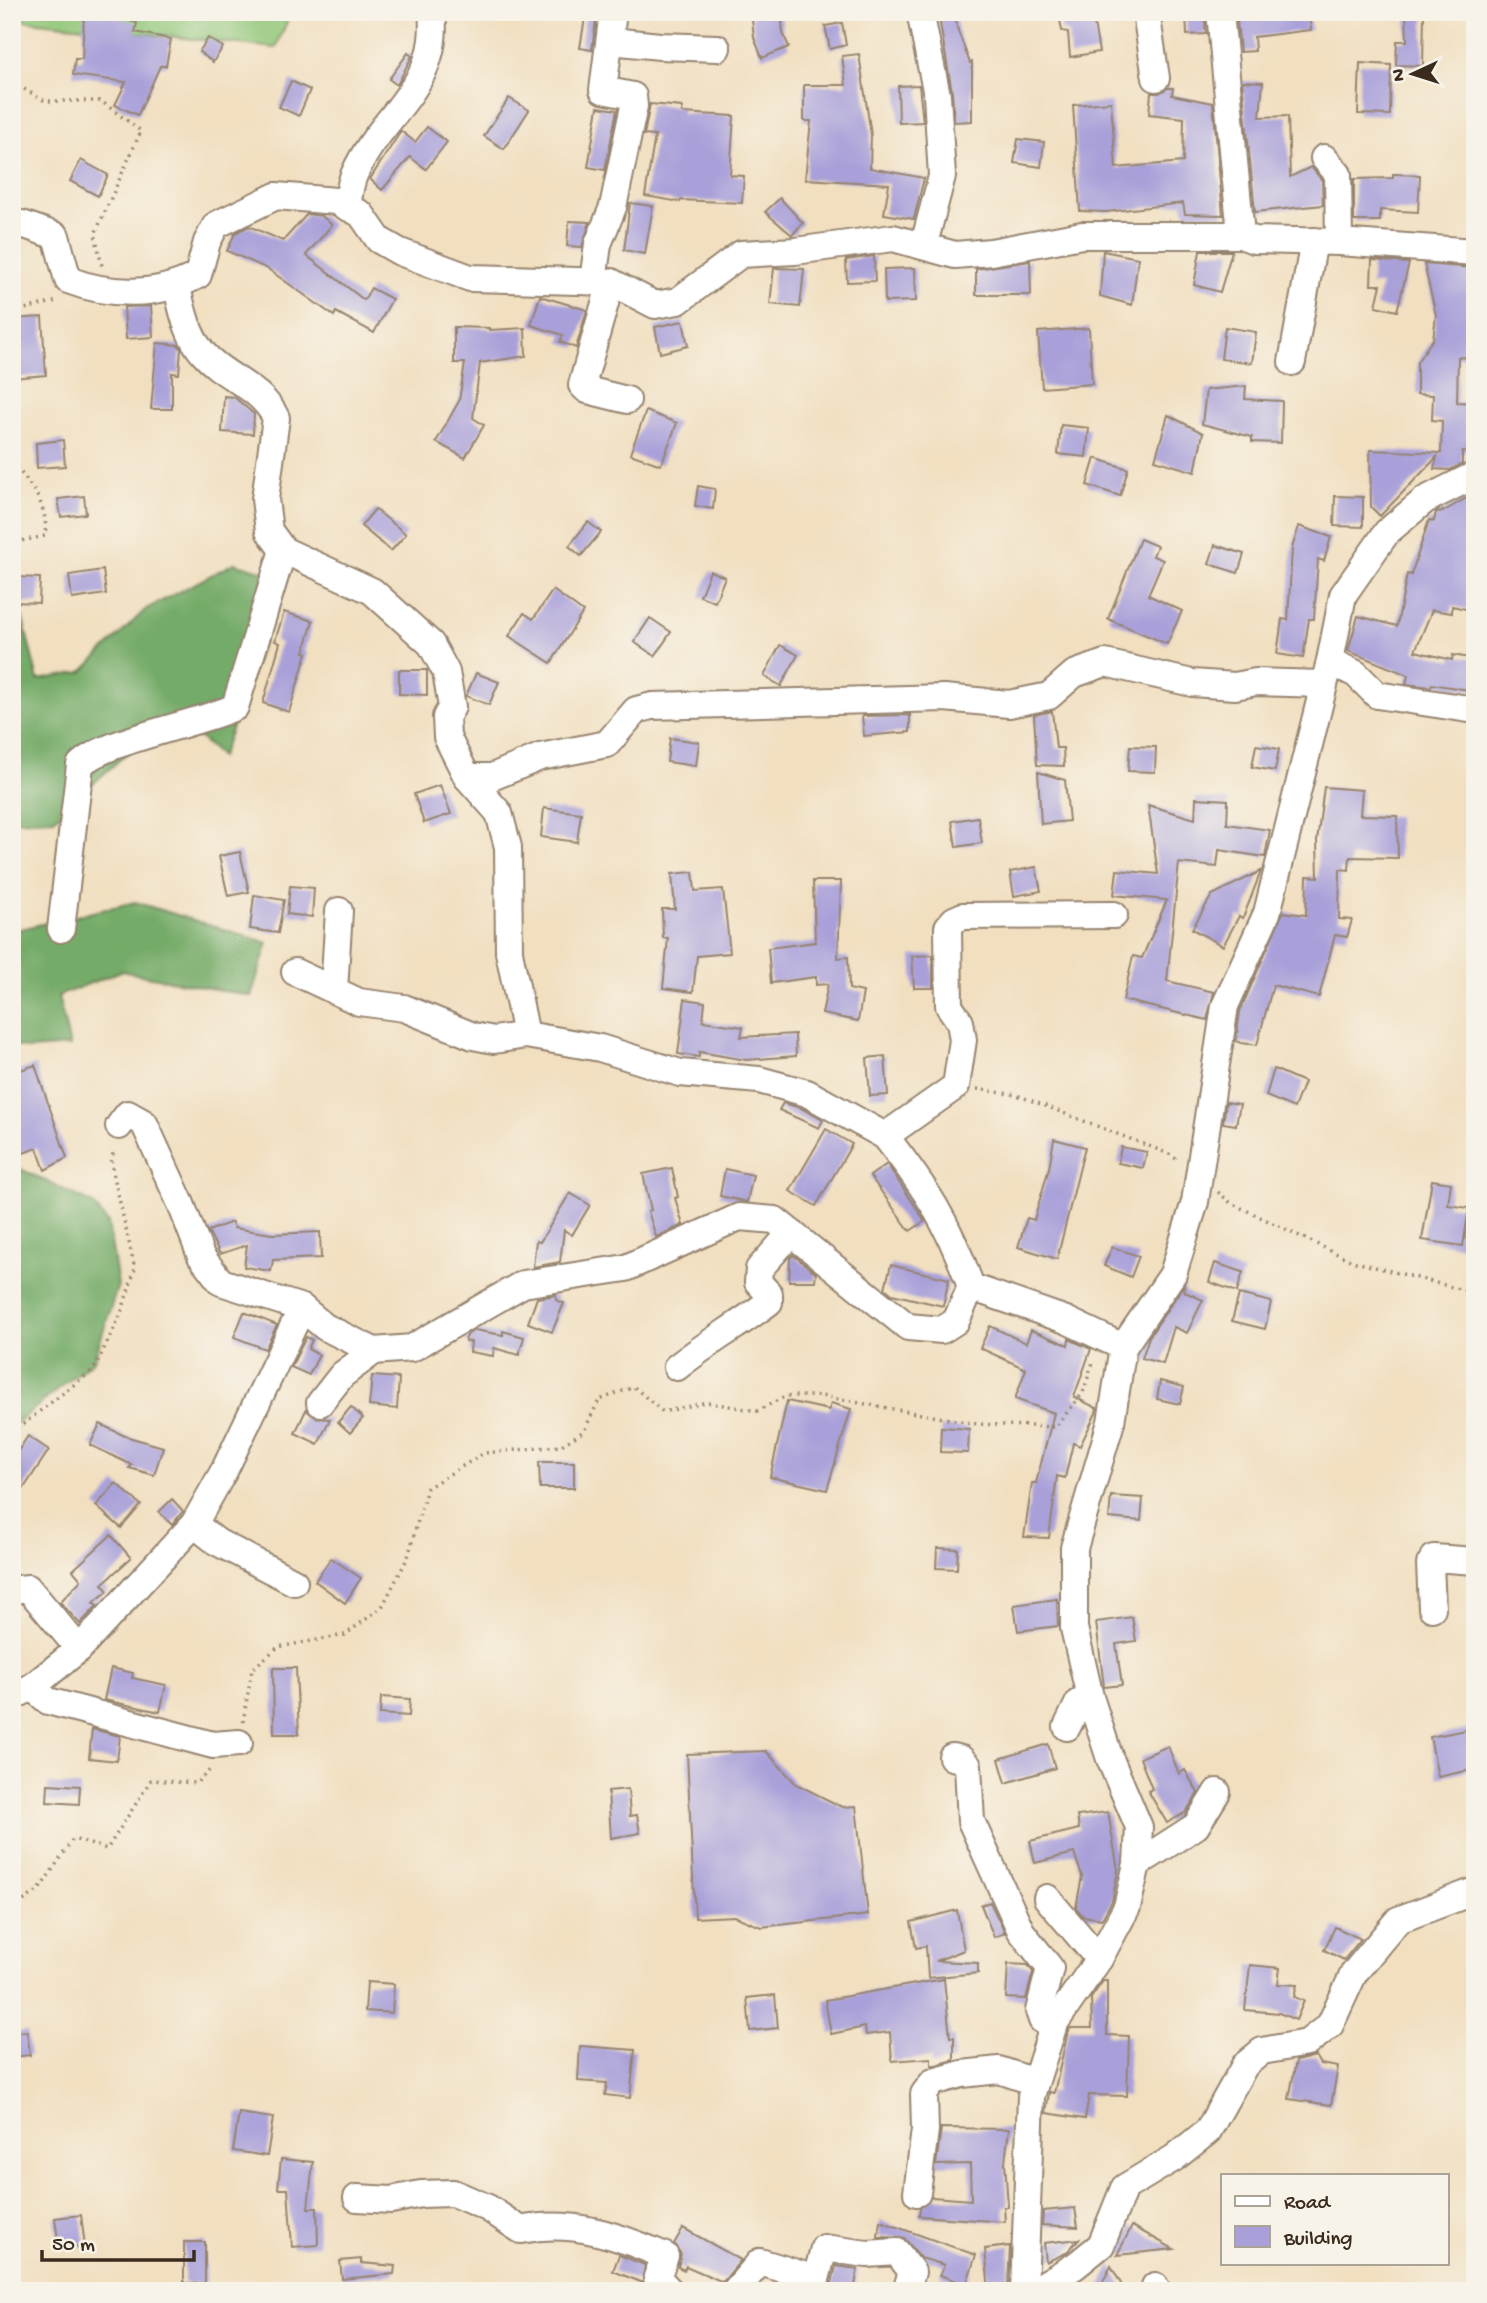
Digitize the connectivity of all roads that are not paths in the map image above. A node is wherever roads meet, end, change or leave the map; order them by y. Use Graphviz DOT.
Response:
graph roads {
  1 [pos="432,12"];
  2 [pos="613,12"];
  3 [pos="920,12"];
  4 [pos="1146,12"];
  5 [pos="1220,12"];
  6 [pos="611,41"];
  7 [pos="717,48"];
  8 [pos="1156,78"];
  9 [pos="1324,158"];
  10 [pos="347,207"];
  11 [pos="12,225"];
  12 [pos="1241,235"];
  13 [pos="1327,242"];
  14 [pos="923,244"];
  15 [pos="1475,252"];
  16 [pos="602,282"];
  17 [pos="177,286"];
  18 [pos="1292,362"];
  19 [pos="627,400"];
  20 [pos="1475,475"];
  21 [pos="283,550"];
  22 [pos="1327,672"];
  23 [pos="1475,710"];
  24 [pos="467,777"];
  25 [pos="339,911"];
  26 [pos="1114,915"];
  27 [pos="61,929"];
  28 [pos="295,972"];
  29 [pos="334,990"];
  30 [pos="526,1035"];
  31 [pos="118,1126"];
  32 [pos="885,1136"];
  33 [pos="791,1233"];
  34 [pos="971,1287"];
  35 [pos="302,1308"];
  36 [pos="1112,1342"];
  37 [pos="374,1351"];
  38 [pos="677,1367"];
  39 [pos="320,1403"];
  40 [pos="194,1524"];
  41 [pos="1475,1562"];
  42 [pos="294,1583"];
  43 [pos="12,1590"];
  44 [pos="1432,1608"];
  45 [pos="79,1649"];
  46 [pos="22,1692"];
  47 [pos="1090,1697"];
  48 [pos="1067,1727"];
  49 [pos="239,1743"];
  50 [pos="952,1757"];
  51 [pos="1217,1791"];
  52 [pos="1137,1864"];
  53 [pos="1475,1891"];
  54 [pos="1047,1898"];
  55 [pos="1098,1959"];
  56 [pos="1054,2024"];
  57 [pos="1035,2082"];
  58 [pos="917,2193"];
  59 [pos="357,2198"];
  60 [pos="814,2285"];
  61 [pos="670,2291"];
  62 [pos="734,2291"];
  63 [pos="906,2291"];
  64 [pos="1024,2291"];
  65 [pos="1033,2291"];
  1 -- 10 [label="street"];
  2 -- 6 [label="street"];
  3 -- 14 [label="street"];
  4 -- 8 [label="street"];
  5 -- 12 [label="street"];
  6 -- 7 [label="street"];
  6 -- 16 [label="street"];
  9 -- 13 [label="street"];
  10 -- 16 [label="street"];
  10 -- 17 [label="street"];
  11 -- 17 [label="street"];
  12 -- 13 [label="street"];
  12 -- 14 [label="street"];
  13 -- 15 [label="street"];
  13 -- 18 [label="street"];
  14 -- 16 [label="street"];
  16 -- 19 [label="street"];
  17 -- 21 [label="street"];
  20 -- 22 [label="street"];
  21 -- 24 [label="street"];
  21 -- 27 [label="street"];
  22 -- 23 [label="street"];
  22 -- 24 [label="street"];
  22 -- 36 [label="street"];
  24 -- 30 [label="street"];
  25 -- 29 [label="street"];
  26 -- 32 [label="street"];
  28 -- 29 [label="street"];
  29 -- 30 [label="street"];
  30 -- 32 [label="street"];
  31 -- 35 [label="street"];
  32 -- 34 [label="street"];
  33 -- 34 [label="street"];
  33 -- 37 [label="street"];
  33 -- 38 [label="street"];
  34 -- 36 [label="street"];
  35 -- 37 [label="street"];
  35 -- 40 [label="street"];
  36 -- 47 [label="street"];
  37 -- 39 [label="street"];
  40 -- 42 [label="street"];
  40 -- 45 [label="street"];
  41 -- 44 [label="street"];
  43 -- 45 [label="street"];
  45 -- 46 [label="street"];
  46 -- 49 [label="street"];
  47 -- 48 [label="street"];
  47 -- 52 [label="street"];
  50 -- 56 [label="street"];
  51 -- 52 [label="street"];
  52 -- 55 [label="street"];
  53 -- 65 [label="street"];
  54 -- 55 [label="street"];
  55 -- 56 [label="street"];
  56 -- 57 [label="street"];
  57 -- 58 [label="street"];
  57 -- 64 [label="street"];
  59 -- 61 [label="street"];
  60 -- 62 [label="street"];
  60 -- 63 [label="street"];
}
